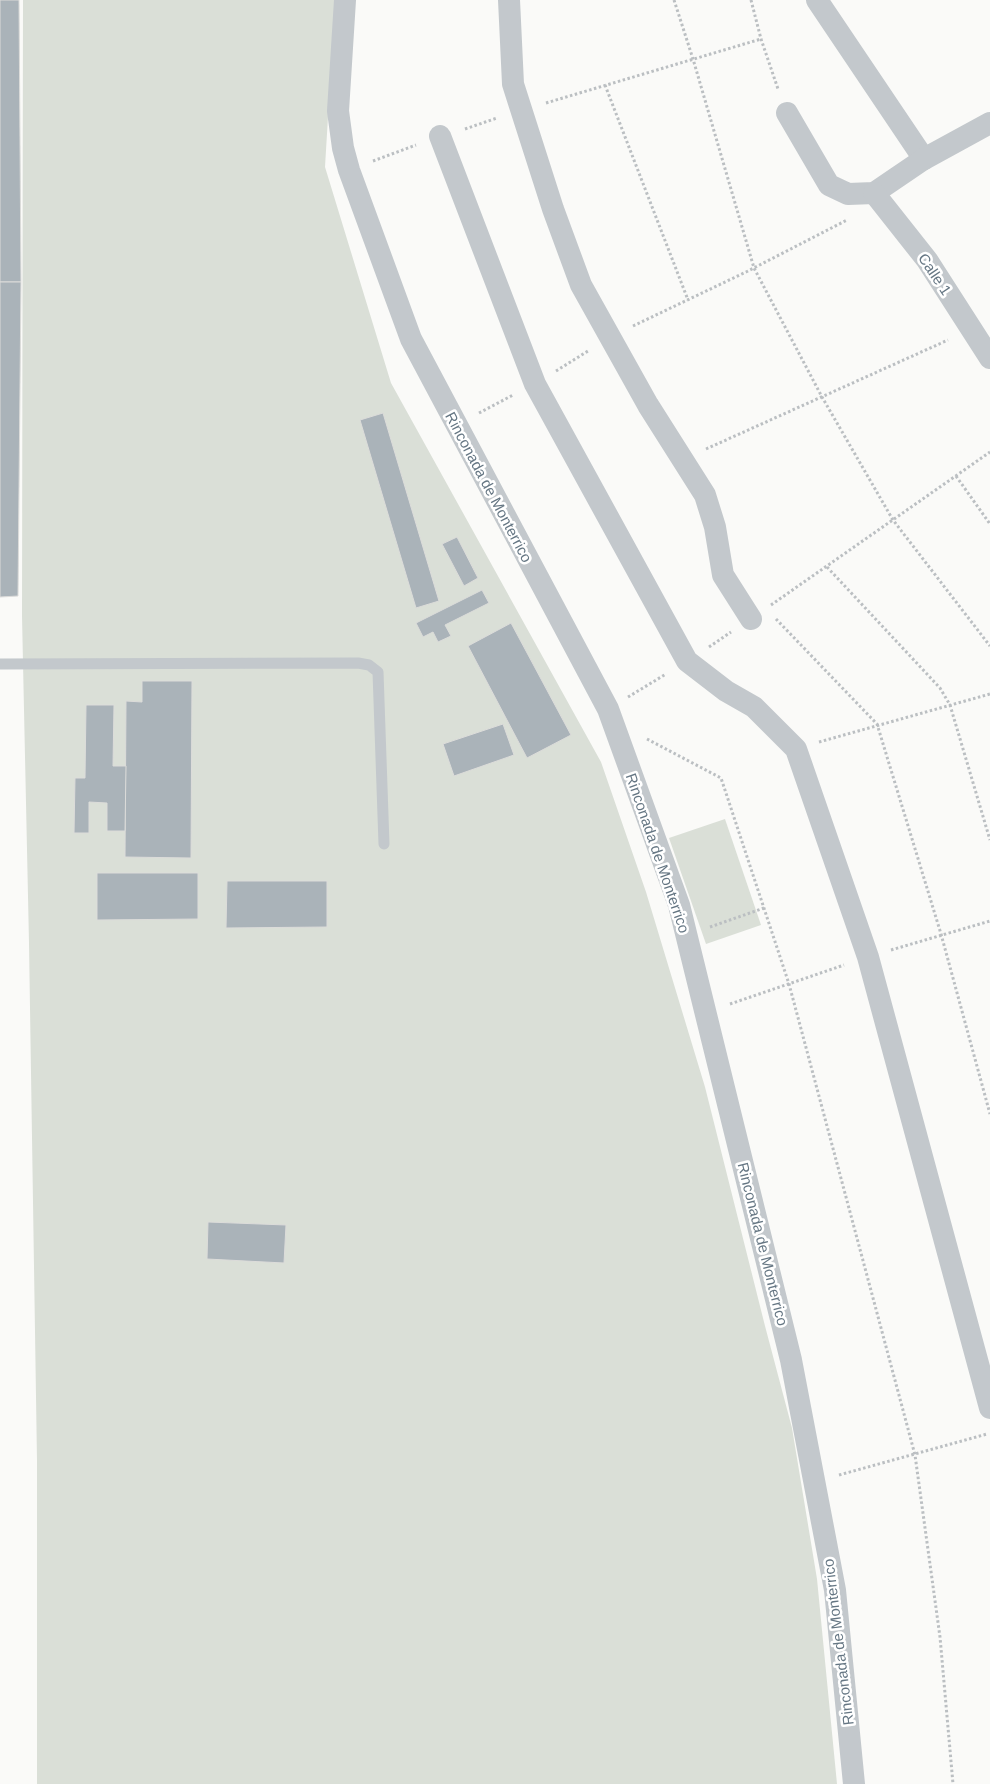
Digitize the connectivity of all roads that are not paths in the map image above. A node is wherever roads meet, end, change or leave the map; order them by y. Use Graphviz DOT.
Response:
graph roads {
  1 [pos="345,0"];
  2 [pos="510,0"];
  3 [pos="817,0"];
  4 [pos="787,113"];
  5 [pos="990,123"];
  6 [pos="440,136"];
  7 [pos="924,160"];
  8 [pos="874,193"];
  9 [pos="990,358"];
  10 [pos="758,614"];
  11 [pos="0,664"];
  12 [pos="384,844"];
  13 [pos="990,1408"];
  14 [pos="854,1784"];
  1 -- 14 [label="street, Rinconada de Monterrico"];
  2 -- 10 [label="street"];
  3 -- 7 [label="street"];
  4 -- 8 [label="street"];
  5 -- 7 [label="street"];
  6 -- 13 [label="street"];
  7 -- 8 [label="street"];
  8 -- 9 [label="street, Calle 1"];
  11 -- 12 [label="lane"];
}
